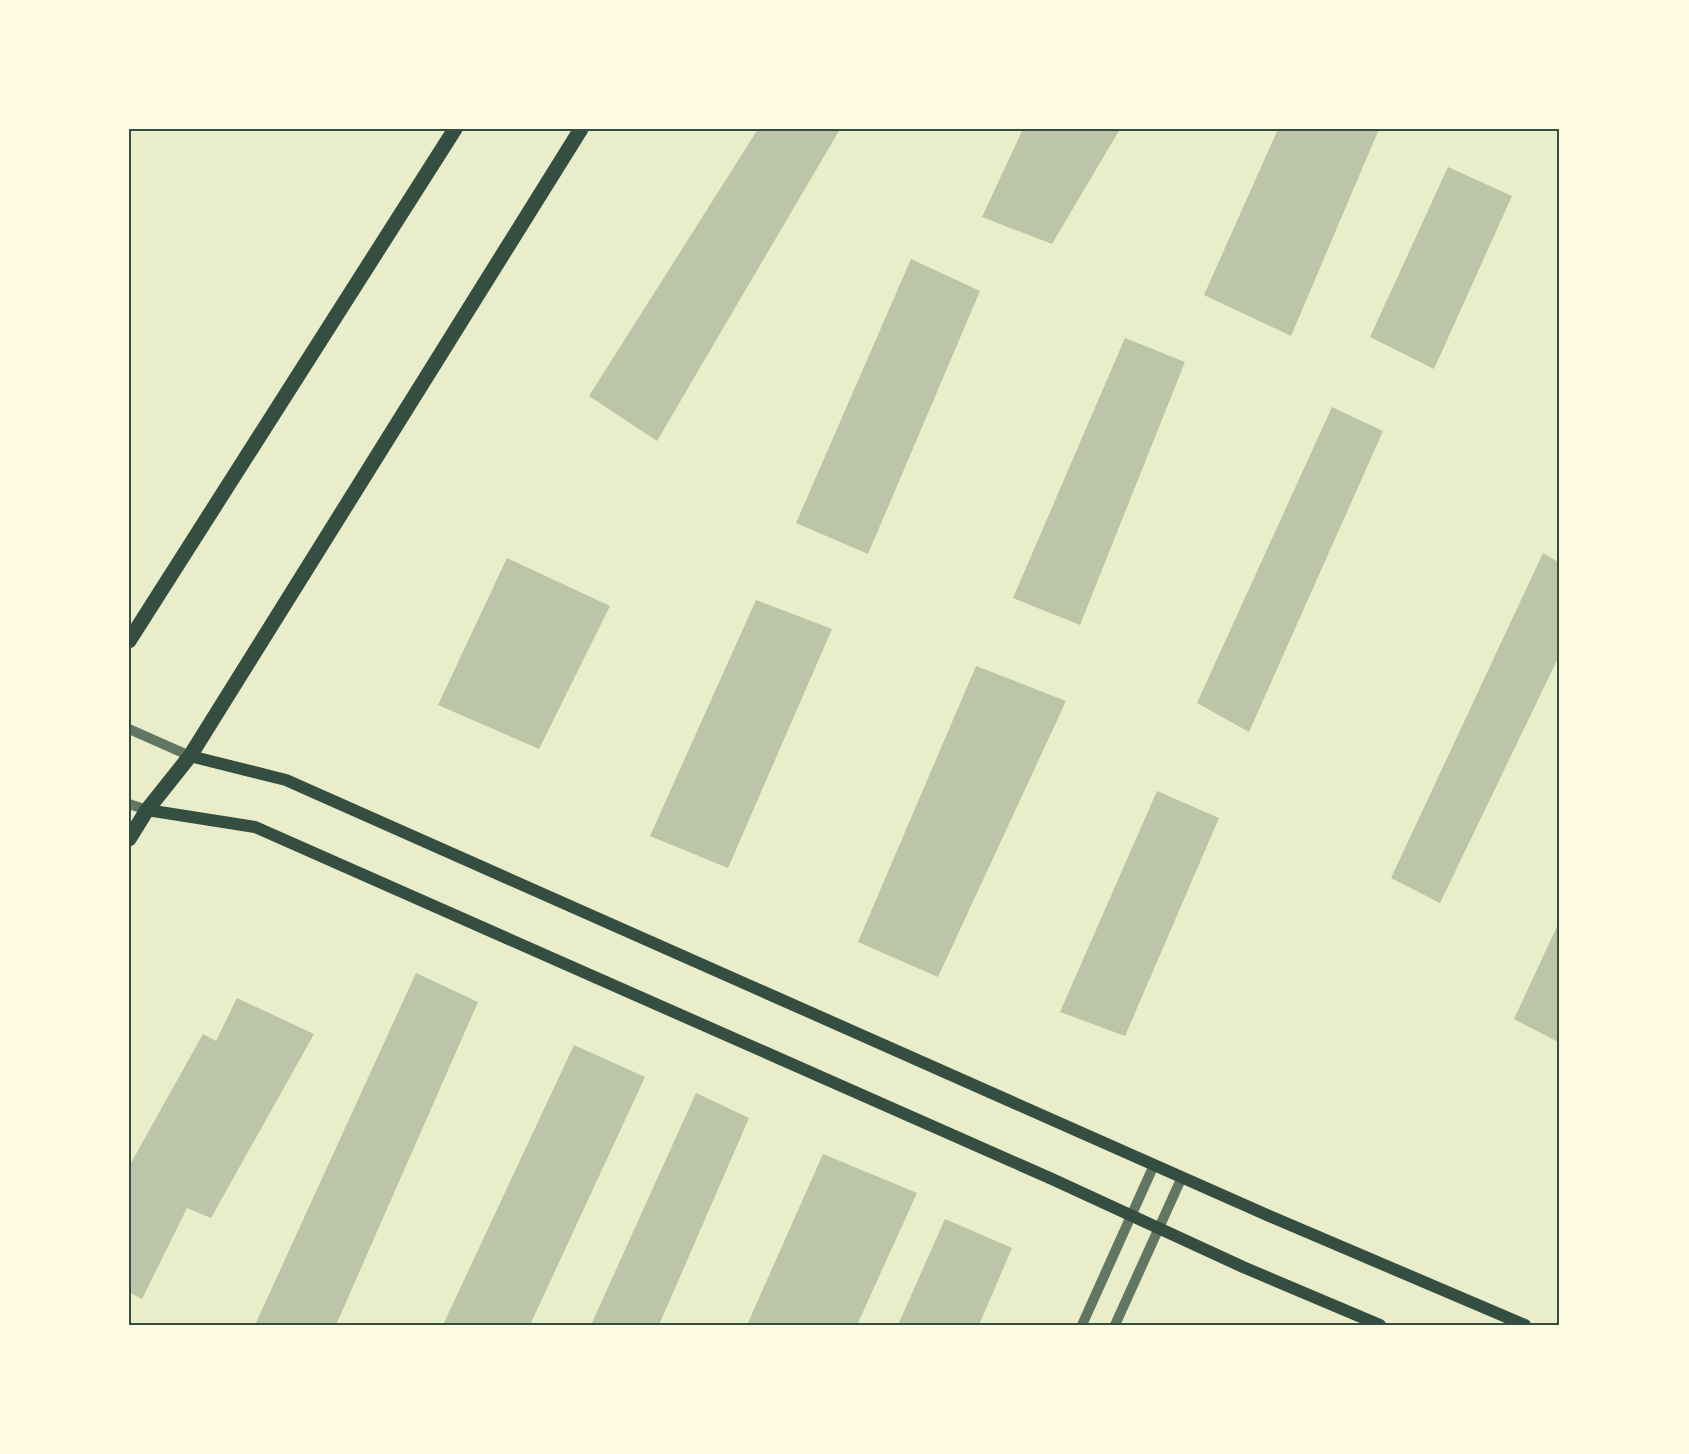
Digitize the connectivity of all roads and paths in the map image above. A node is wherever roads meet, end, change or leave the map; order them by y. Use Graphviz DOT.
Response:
graph roads {
  1 [pos="455,129"];
  2 [pos="581,129"];
  3 [pos="129,641"];
  4 [pos="129,729"];
  5 [pos="190,756"];
  6 [pos="129,804"];
  7 [pos="147,810"];
  8 [pos="129,839"];
  9 [pos="1154,1165"];
  10 [pos="1182,1177"];
  11 [pos="1131,1215"];
  12 [pos="1159,1228"];
  13 [pos="1082,1325"];
  14 [pos="1115,1325"];
  15 [pos="1380,1325"];
  16 [pos="1525,1325"];
  1 -- 3 [label="main road"];
  2 -- 5 [label="main road"];
  4 -- 5 [label="street"];
  5 -- 7 [label="main road"];
  5 -- 9 [label="main road"];
  6 -- 7 [label="street"];
  7 -- 8 [label="main road"];
  7 -- 11 [label="main road"];
  9 -- 10 [label="main road"];
  9 -- 11 [label="street"];
  10 -- 12 [label="street"];
  10 -- 16 [label="main road"];
  11 -- 12 [label="main road"];
  11 -- 13 [label="street"];
  12 -- 14 [label="street"];
  12 -- 15 [label="main road"];
}
